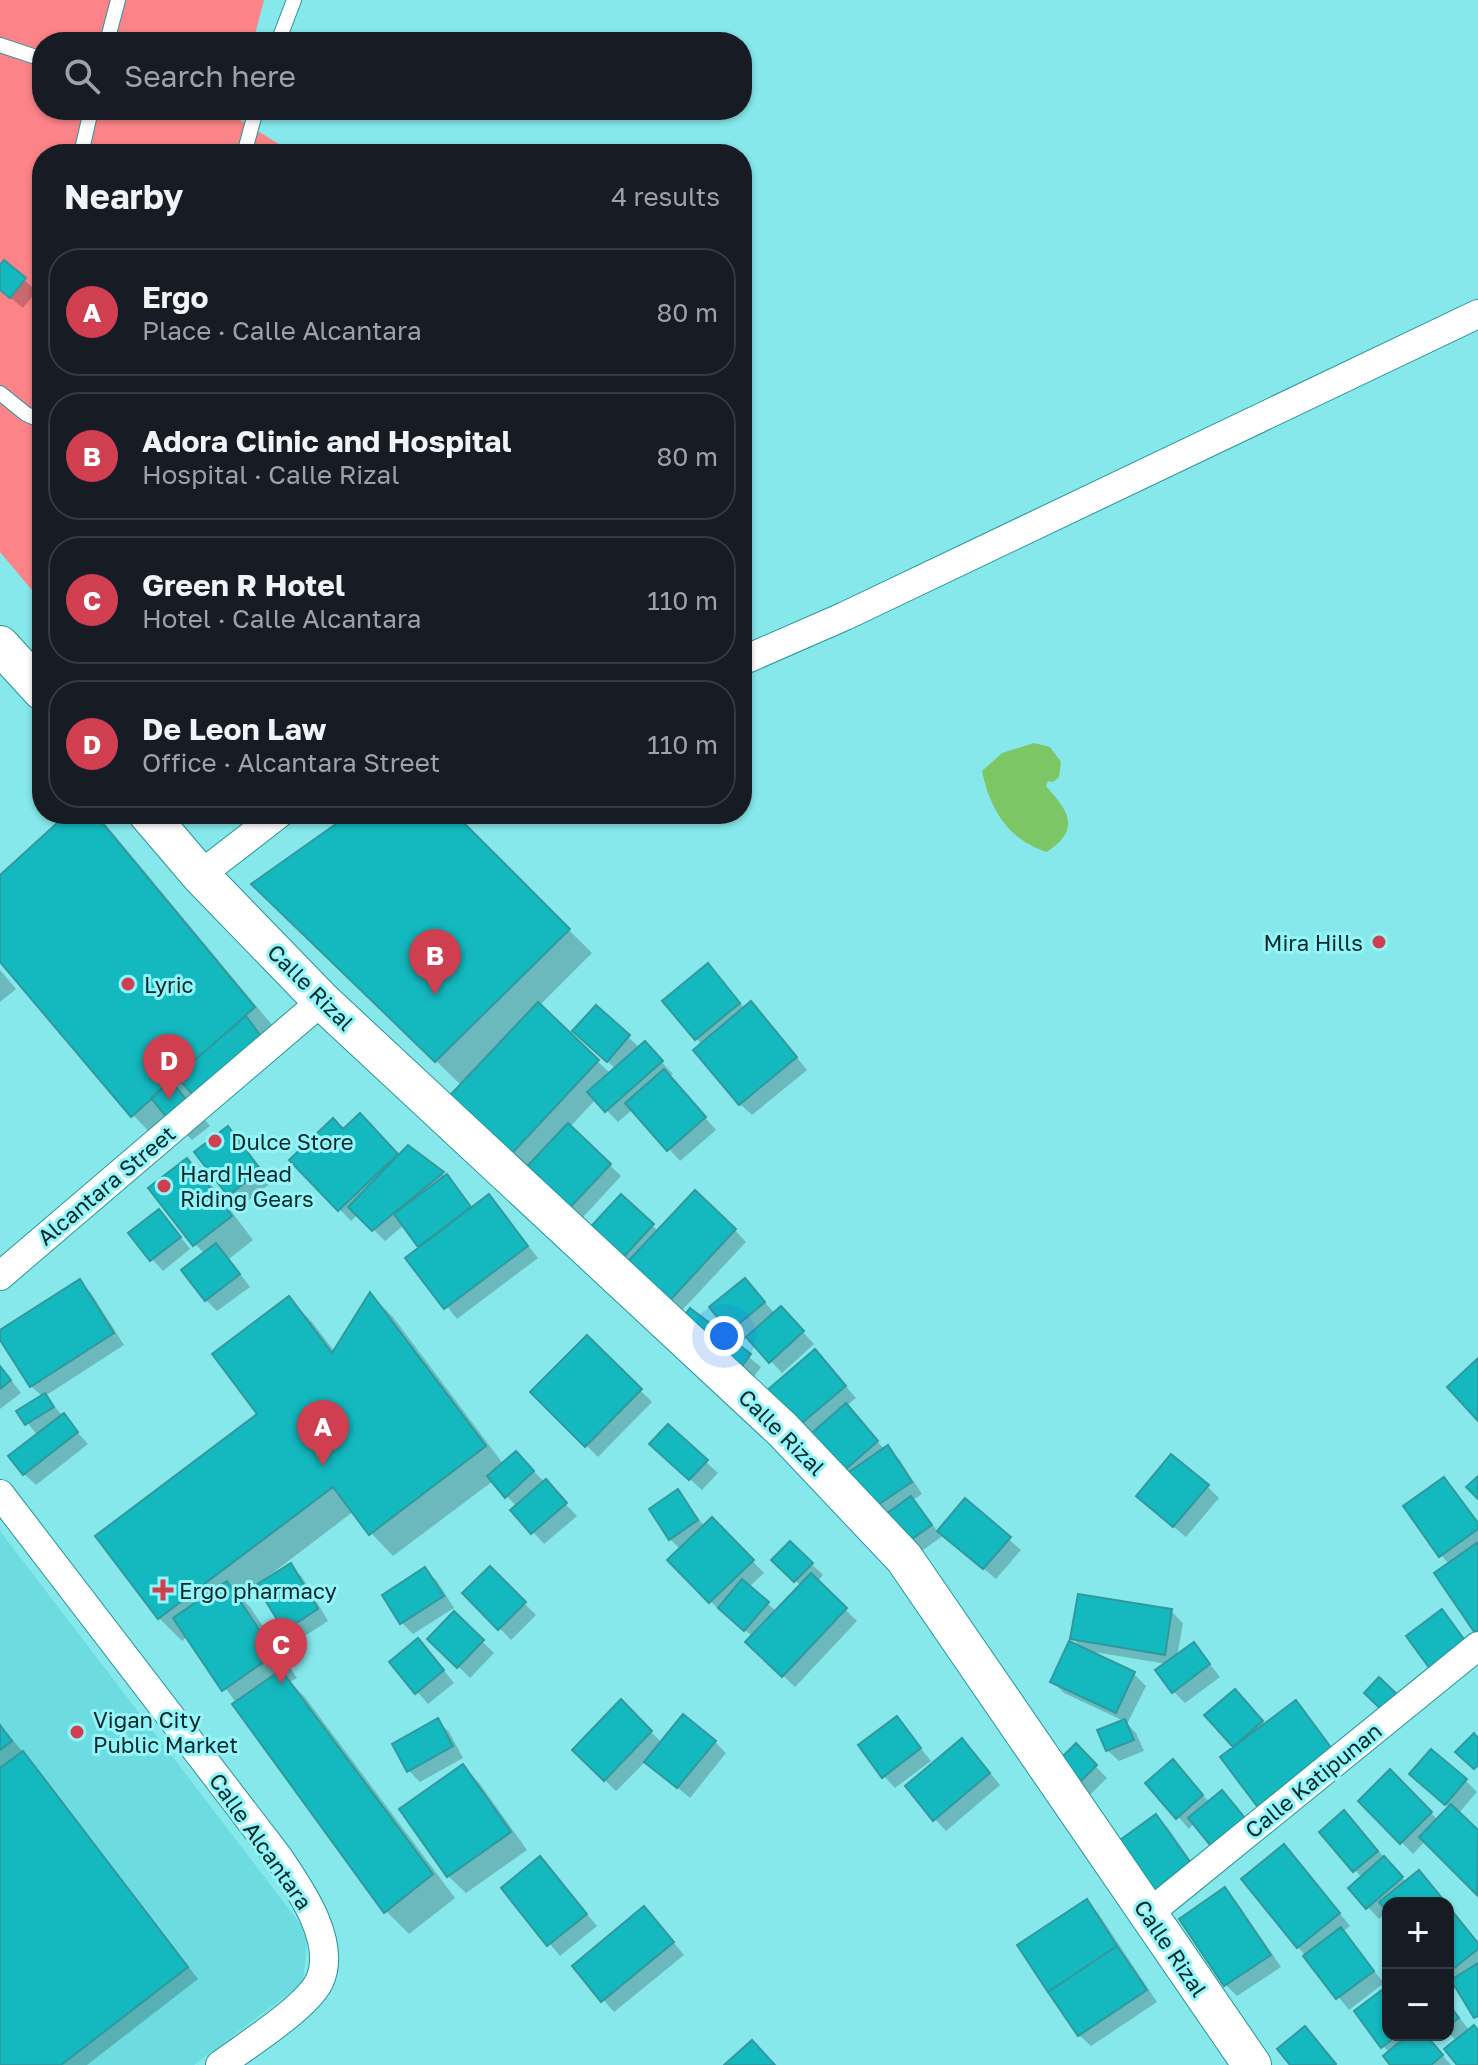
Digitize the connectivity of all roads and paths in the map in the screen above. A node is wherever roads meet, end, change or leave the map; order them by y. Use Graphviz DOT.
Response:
graph roads {
  1 [pos="118,0"];
  2 [pos="294,0"];
  3 [pos="110,32"];
  4 [pos="282,32"];
  5 [pos="0,45"];
  6 [pos="32,56"];
  7 [pos="89,120"];
  8 [pos="253,120"];
  9 [pos="83,144"];
  10 [pos="247,144"];
  11 [pos="1478,314"];
  12 [pos="0,393"];
  13 [pos="32,417"];
  14 [pos="0,645"];
  15 [pos="752,657"];
  16 [pos="32,680"];
  17 [pos="157,824"];
  18 [pos="266,824"];
  19 [pos="200,875"];
  20 [pos="322,1001"];
  21 [pos="1,1273"];
  22 [pos="0,1494"];
  23 [pos="1478,1646"];
  24 [pos="1148,1914"];
  25 [pos="220,2065"];
  26 [pos="1252,2065"];
  1 -- 3 [label="lane"];
  2 -- 4 [label="lane"];
  5 -- 6 [label="lane"];
  7 -- 9 [label="lane"];
  8 -- 10 [label="lane"];
  11 -- 15 [label="street"];
  12 -- 13 [label="lane"];
  14 -- 16 [label="main road"];
  17 -- 19 [label="main road, Calle Rizal"];
  18 -- 19 [label="street"];
  19 -- 20 [label="main road, Calle Rizal"];
  20 -- 21 [label="street, Alcantara Street"];
  20 -- 24 [label="main road, Calle Rizal"];
  22 -- 25 [label="street, Calle Alcantara"];
  23 -- 24 [label="street, Calle Katipunan"];
  24 -- 26 [label="main road, Calle Rizal"];
}
